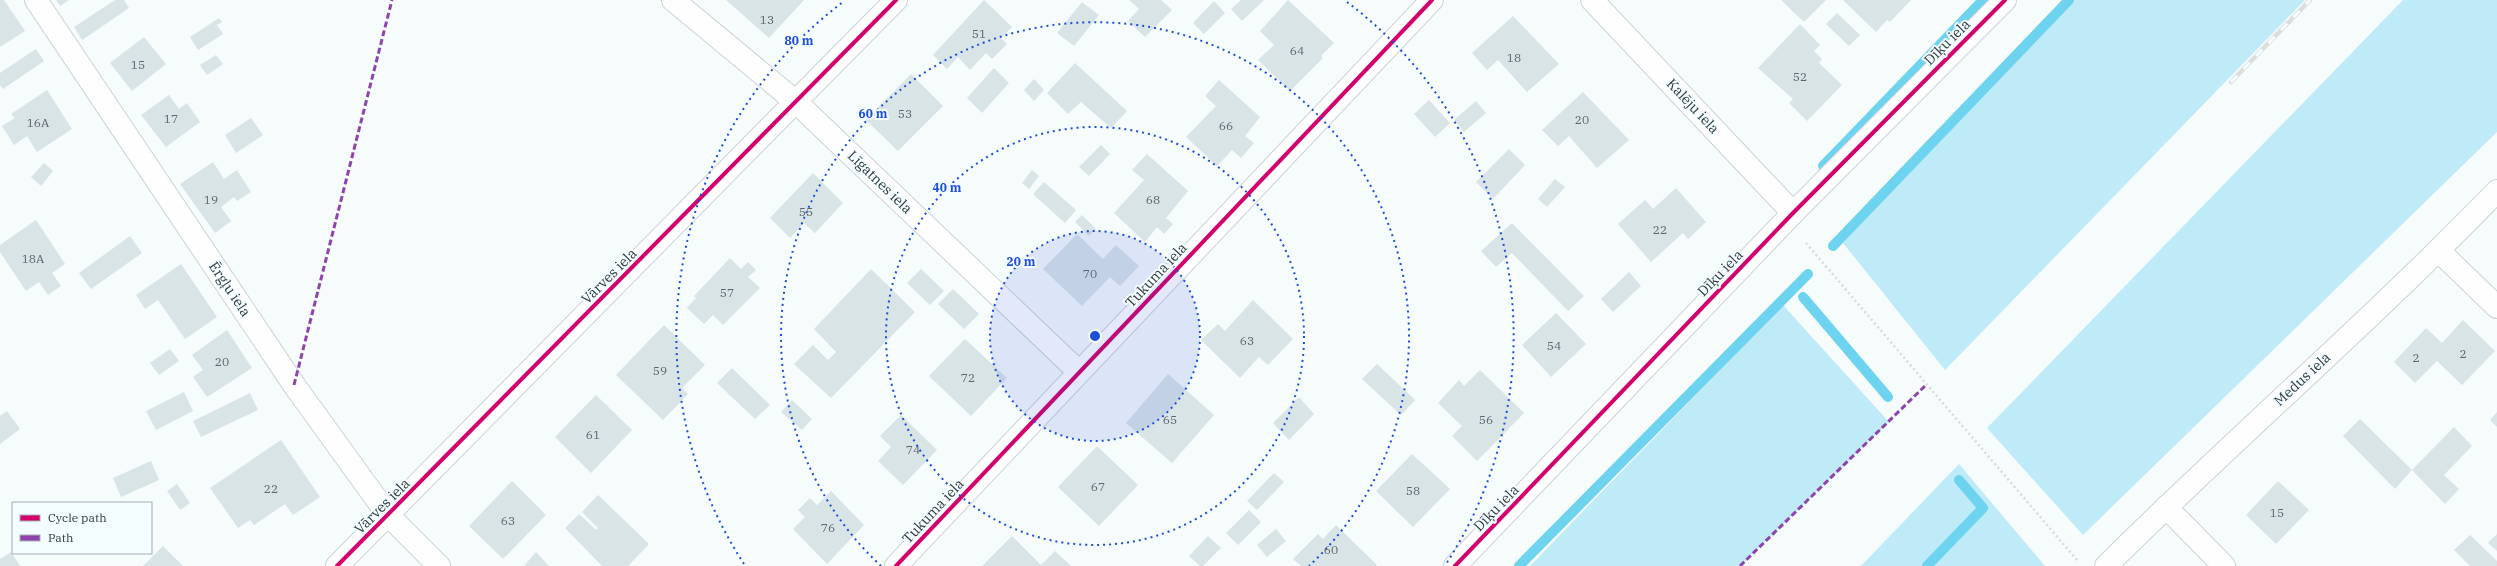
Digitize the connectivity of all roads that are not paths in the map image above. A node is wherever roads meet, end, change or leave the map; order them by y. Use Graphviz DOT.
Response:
graph roads {
  1 [pos="36,0"];
  2 [pos="673,0"];
  3 [pos="896,0"];
  4 [pos="1432,0"];
  5 [pos="2005,0"];
  6 [pos="1603,5"];
  7 [pos="796,102"];
  8 [pos="2497,191"];
  9 [pos="1793,213"];
  10 [pos="2439,250"];
  11 [pos="2497,307"];
  12 [pos="1079,372"];
  13 [pos="2166,507"];
  14 [pos="388,516"];
  15 [pos="337,566"];
  16 [pos="439,566"];
  17 [pos="896,566"];
  18 [pos="1455,566"];
  19 [pos="2106,566"];
  20 [pos="2224,566"];
  1 -- 14 [label="street, Ērgļu iela"];
  2 -- 7 [label="street, Līgatnes iela"];
  3 -- 7 [label="street, Vārves iela"];
  4 -- 12 [label="street, Tukuma iela"];
  5 -- 9 [label="street, Dīķu iela"];
  6 -- 9 [label="street, Kalēju iela"];
  7 -- 12 [label="street, Līgatnes iela"];
  7 -- 14 [label="street, Vārves iela"];
  8 -- 10 [label="street, Medus iela"];
  9 -- 18 [label="street, Dīķu iela"];
  10 -- 11 [label="street"];
  10 -- 13 [label="street, Medus iela"];
  12 -- 17 [label="street, Tukuma iela"];
  13 -- 19 [label="street, Medus iela"];
  13 -- 20 [label="street"];
  14 -- 15 [label="street, Vārves iela"];
  14 -- 16 [label="street, Ērgļu iela"];
}
